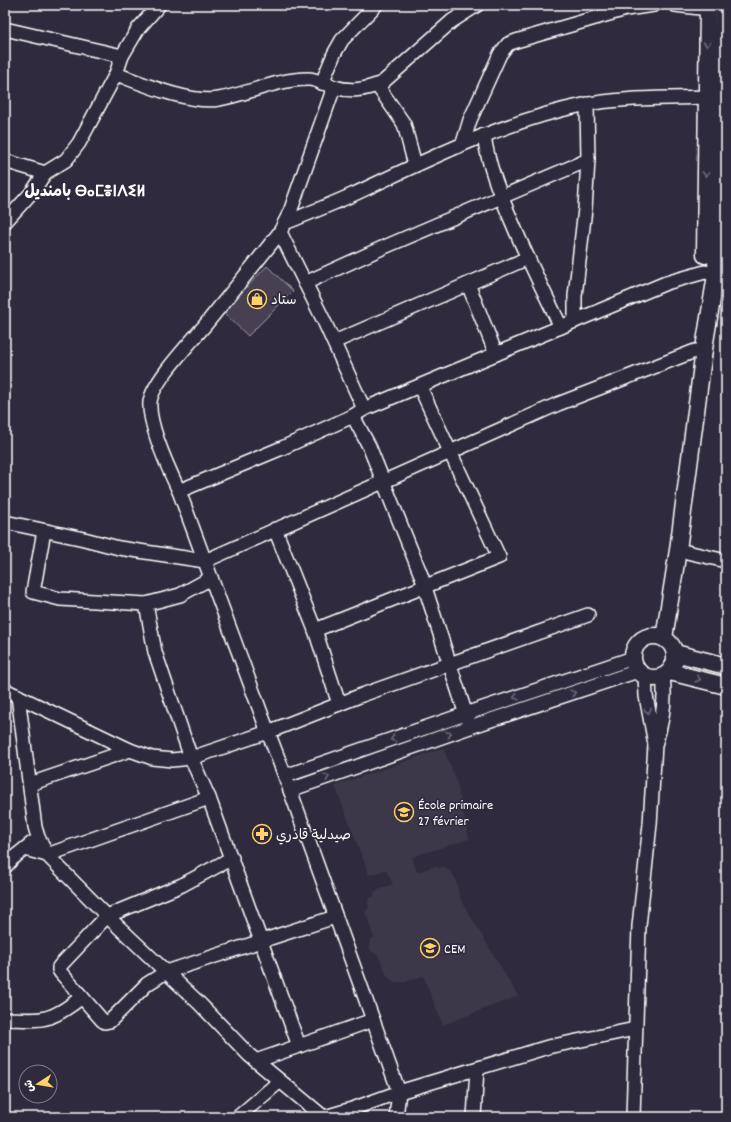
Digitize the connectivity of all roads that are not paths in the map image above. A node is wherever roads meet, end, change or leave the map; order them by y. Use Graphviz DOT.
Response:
graph roads {
  1 [pos="158,5"];
  2 [pos="376,5"];
  3 [pos="477,5"];
  4 [pos="654,5"];
  5 [pos="675,5"];
  6 [pos="724,5"];
  7 [pos="708,7"];
  8 [pos="5,29"];
  9 [pos="122,56"];
  10 [pos="116,74"];
  11 [pos="328,85"];
  12 [pos="378,86"];
  13 [pos="706,97"];
  14 [pos="587,104"];
  15 [pos="723,111"];
  16 [pos="484,135"];
  17 [pos="463,143"];
  18 [pos="588,160"];
  19 [pos="5,161"];
  20 [pos="415,165"];
  21 [pos="45,173"];
  22 [pos="722,189"];
  23 [pos="502,198"];
  24 [pos="5,222"];
  25 [pos="283,228"];
  26 [pos="528,258"];
  27 [pos="716,275"];
  28 [pos="306,283"];
  29 [pos="468,284"];
  30 [pos="575,321"];
  31 [pos="561,327"];
  32 [pos="334,342"];
  33 [pos="696,351"];
  34 [pos="496,354"];
  35 [pos="420,387"];
  36 [pos="359,413"];
  37 [pos="450,451"];
  38 [pos="384,481"];
  39 [pos="178,491"];
  40 [pos="5,522"];
  41 [pos="275,529"];
  42 [pos="44,531"];
  43 [pos="678,550"];
  44 [pos="205,561"];
  45 [pos="726,561"];
  46 [pos="211,578"];
  47 [pos="425,586"];
  48 [pos="146,604"];
  49 [pos="588,615"];
  50 [pos="314,630"];
  51 [pos="658,637"];
  52 [pos="675,653"];
  53 [pos="450,664"];
  54 [pos="726,666"];
  55 [pos="639,668"];
  56 [pos="666,674"];
  57 [pos="726,686"];
  58 [pos="5,690"];
  59 [pos="18,696"];
  60 [pos="339,704"];
  61 [pos="465,714"];
  62 [pos="470,727"];
  63 [pos="268,732"];
  64 [pos="655,745"];
  65 [pos="130,750"];
  66 [pos="191,758"];
  67 [pos="285,776"];
  68 [pos="30,784"];
  69 [pos="290,790"];
  70 [pos="210,798"];
  71 [pos="38,837"];
  72 [pos="25,849"];
  73 [pos="47,855"];
  74 [pos="232,858"];
  75 [pos="7,859"];
  76 [pos="107,916"];
  77 [pos="335,917"];
  78 [pos="260,942"];
  79 [pos="166,972"];
  80 [pos="82,997"];
  81 [pos="5,1019"];
  82 [pos="373,1020"];
  83 [pos="636,1029"];
  84 [pos="299,1046"];
  85 [pos="256,1061"];
  86 [pos="477,1069"];
  87 [pos="280,1081"];
  88 [pos="399,1092"];
  89 [pos="320,1116"];
  90 [pos="238,1117"];
  91 [pos="396,1117"];
  92 [pos="474,1117"];
  93 [pos="634,1117"];
  1 -- 9 [label="street"];
  2 -- 11 [label="street"];
  3 -- 12 [label="street"];
  4 -- 17 [label="street"];
  5 -- 7 [label="street"];
  6 -- 15 [label="street"];
  7 -- 13 [label="street, one-way"];
  8 -- 9 [label="street"];
  9 -- 10 [label="street"];
  10 -- 11 [label="street"];
  10 -- 21 [label="street"];
  11 -- 12 [label="street"];
  11 -- 25 [label="street"];
  12 -- 20 [label="street"];
  13 -- 14 [label="street"];
  13 -- 27 [label="street, one-way"];
  14 -- 16 [label="street"];
  14 -- 18 [label="street"];
  15 -- 22 [label="street"];
  16 -- 17 [label="street"];
  16 -- 23 [label="street"];
  17 -- 20 [label="street"];
  18 -- 23 [label="street"];
  18 -- 30 [label="street"];
  19 -- 21 [label="street"];
  20 -- 25 [label="street"];
  21 -- 24 [label="street"];
  22 -- 27 [label="street"];
  23 -- 26 [label="street"];
  23 -- 28 [label="street"];
  25 -- 28 [label="street"];
  25 -- 39 [label="street"];
  26 -- 29 [label="street"];
  26 -- 31 [label="street"];
  27 -- 30 [label="street"];
  27 -- 33 [label="street"];
  27 -- 43 [label="street"];
  28 -- 32 [label="street"];
  29 -- 32 [label="street"];
  29 -- 34 [label="street"];
  30 -- 31 [label="street"];
  31 -- 34 [label="street"];
  32 -- 36 [label="street"];
  33 -- 37 [label="street"];
  33 -- 51 [label="street"];
  34 -- 35 [label="street"];
  35 -- 36 [label="street"];
  35 -- 37 [label="street"];
  36 -- 38 [label="street"];
  36 -- 39 [label="street"];
  37 -- 38 [label="street"];
  37 -- 47 [label="street"];
  38 -- 41 [label="street"];
  38 -- 47 [label="street"];
  39 -- 44 [label="street"];
  40 -- 42 [label="street"];
  41 -- 44 [label="street"];
  41 -- 50 [label="street"];
  42 -- 44 [label="street"];
  42 -- 48 [label="street"];
  43 -- 45 [label="street"];
  43 -- 51 [label="street"];
  44 -- 46 [label="street"];
  46 -- 48 [label="street"];
  46 -- 63 [label="street"];
  47 -- 50 [label="street"];
  47 -- 53 [label="street"];
  48 -- 66 [label="street"];
  49 -- 53 [label="street"];
  50 -- 60 [label="street"];
  51 -- 52 [label="street"];
  51 -- 55 [label="street"];
  52 -- 54 [label="street"];
  52 -- 56 [label="street"];
  53 -- 60 [label="street"];
  53 -- 61 [label="street"];
  55 -- 56 [label="street"];
  55 -- 61 [label="street, one-way"];
  62 -- 55 [label="street, one-way"];
  55 -- 64 [label="street, one-way"];
  56 -- 57 [label="street, one-way"];
  56 -- 64 [label="street"];
  58 -- 59 [label="street"];
  59 -- 65 [label="street"];
  59 -- 68 [label="street"];
  60 -- 63 [label="street"];
  61 -- 62 [label="street"];
  61 -- 67 [label="street, one-way"];
  69 -- 62 [label="street, one-way"];
  63 -- 66 [label="street"];
  63 -- 67 [label="street"];
  64 -- 83 [label="street"];
  65 -- 66 [label="street"];
  65 -- 68 [label="street"];
  66 -- 70 [label="street"];
  67 -- 69 [label="street"];
  68 -- 71 [label="street"];
  69 -- 77 [label="street"];
  70 -- 73 [label="street"];
  70 -- 74 [label="street"];
  71 -- 72 [label="street"];
  71 -- 73 [label="street"];
  72 -- 73 [label="street"];
  72 -- 75 [label="street"];
  73 -- 76 [label="street"];
  74 -- 76 [label="street"];
  74 -- 78 [label="street"];
  76 -- 79 [label="street"];
  76 -- 80 [label="street"];
  77 -- 78 [label="street"];
  77 -- 82 [label="street"];
  78 -- 79 [label="street"];
  78 -- 84 [label="street"];
  79 -- 80 [label="street"];
  79 -- 85 [label="street"];
  80 -- 81 [label="street"];
  82 -- 84 [label="street"];
  82 -- 88 [label="street"];
  83 -- 86 [label="street"];
  83 -- 93 [label="street"];
  84 -- 85 [label="street"];
  85 -- 87 [label="street"];
  86 -- 88 [label="street"];
  86 -- 92 [label="street"];
  87 -- 89 [label="street"];
  87 -- 90 [label="street"];
  88 -- 89 [label="street"];
  88 -- 91 [label="street"];
}
